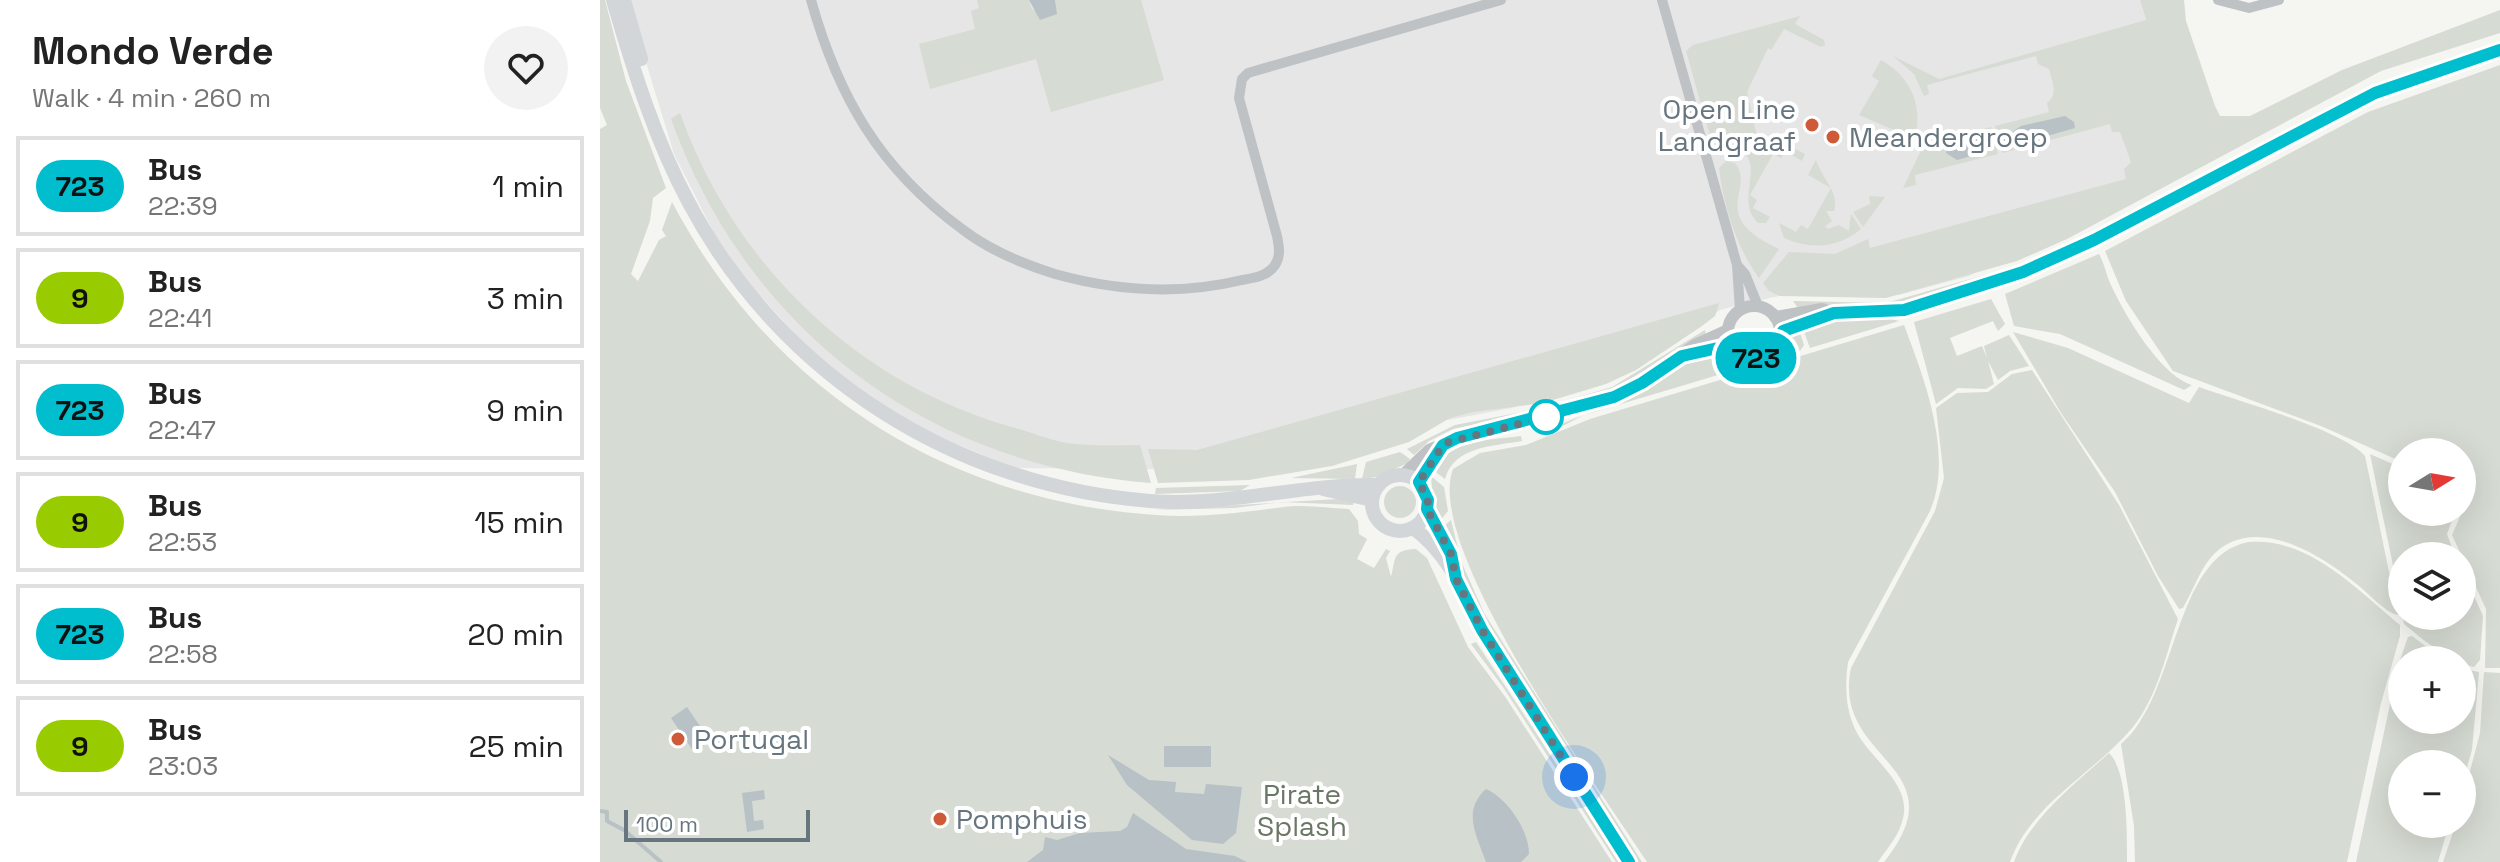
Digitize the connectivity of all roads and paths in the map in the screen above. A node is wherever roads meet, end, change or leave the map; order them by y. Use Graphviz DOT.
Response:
graph roads {
  1 [pos="613,0"];
  2 [pos="624,0"];
  3 [pos="811,0"];
  4 [pos="1501,0"];
  5 [pos="1662,0"];
  6 [pos="2218,0"];
  7 [pos="2279,0"];
  8 [pos="2500,50"];
  9 [pos="660,137"];
  10 [pos="1737,265"];
  11 [pos="1758,306"];
  12 [pos="1740,310"];
  13 [pos="1834,313"];
  14 [pos="1775,317"];
  15 [pos="1728,330"];
  16 [pos="1780,335"];
  17 [pos="1732,346"];
  18 [pos="1682,356"];
  19 [pos="1443,445"];
  20 [pos="1403,475"];
  21 [pos="1419,482"];
  22 [pos="1379,485"];
  23 [pos="1322,489"];
  24 [pos="1372,500"];
  25 [pos="1427,509"];
  26 [pos="1413,528"];
  27 [pos="1456,579"];
  28 [pos="1629,862"];
  1 -- 9 [label="main road"];
  2 -- 9 [label="main road"];
  3 -- 4 [label="street"];
  5 -- 10 [label="street"];
  6 -- 7 [label="street"];
  8 -- 13 [label="street"];
  9 -- 23 [label="main road"];
  10 -- 11 [label="street"];
  10 -- 12 [label="street"];
  11 -- 12 [label="street"];
  11 -- 14 [label="street"];
  12 -- 15 [label="street"];
  13 -- 14 [label="street"];
  13 -- 16 [label="street"];
  14 -- 16 [label="street"];
  15 -- 17 [label="street"];
  15 -- 18 [label="street"];
  16 -- 17 [label="street"];
  17 -- 18 [label="street"];
  18 -- 19 [label="street"];
  19 -- 20 [label="street"];
  19 -- 21 [label="street"];
  20 -- 21 [label="main road"];
  20 -- 22 [label="main road"];
  21 -- 25 [label="main road"];
  22 -- 23 [label="main road"];
  22 -- 24 [label="main road"];
  23 -- 24 [label="main road"];
  24 -- 26 [label="main road"];
  25 -- 26 [label="main road"];
  25 -- 27 [label="main road"];
  26 -- 27 [label="main road"];
  27 -- 28 [label="main road"];
}
